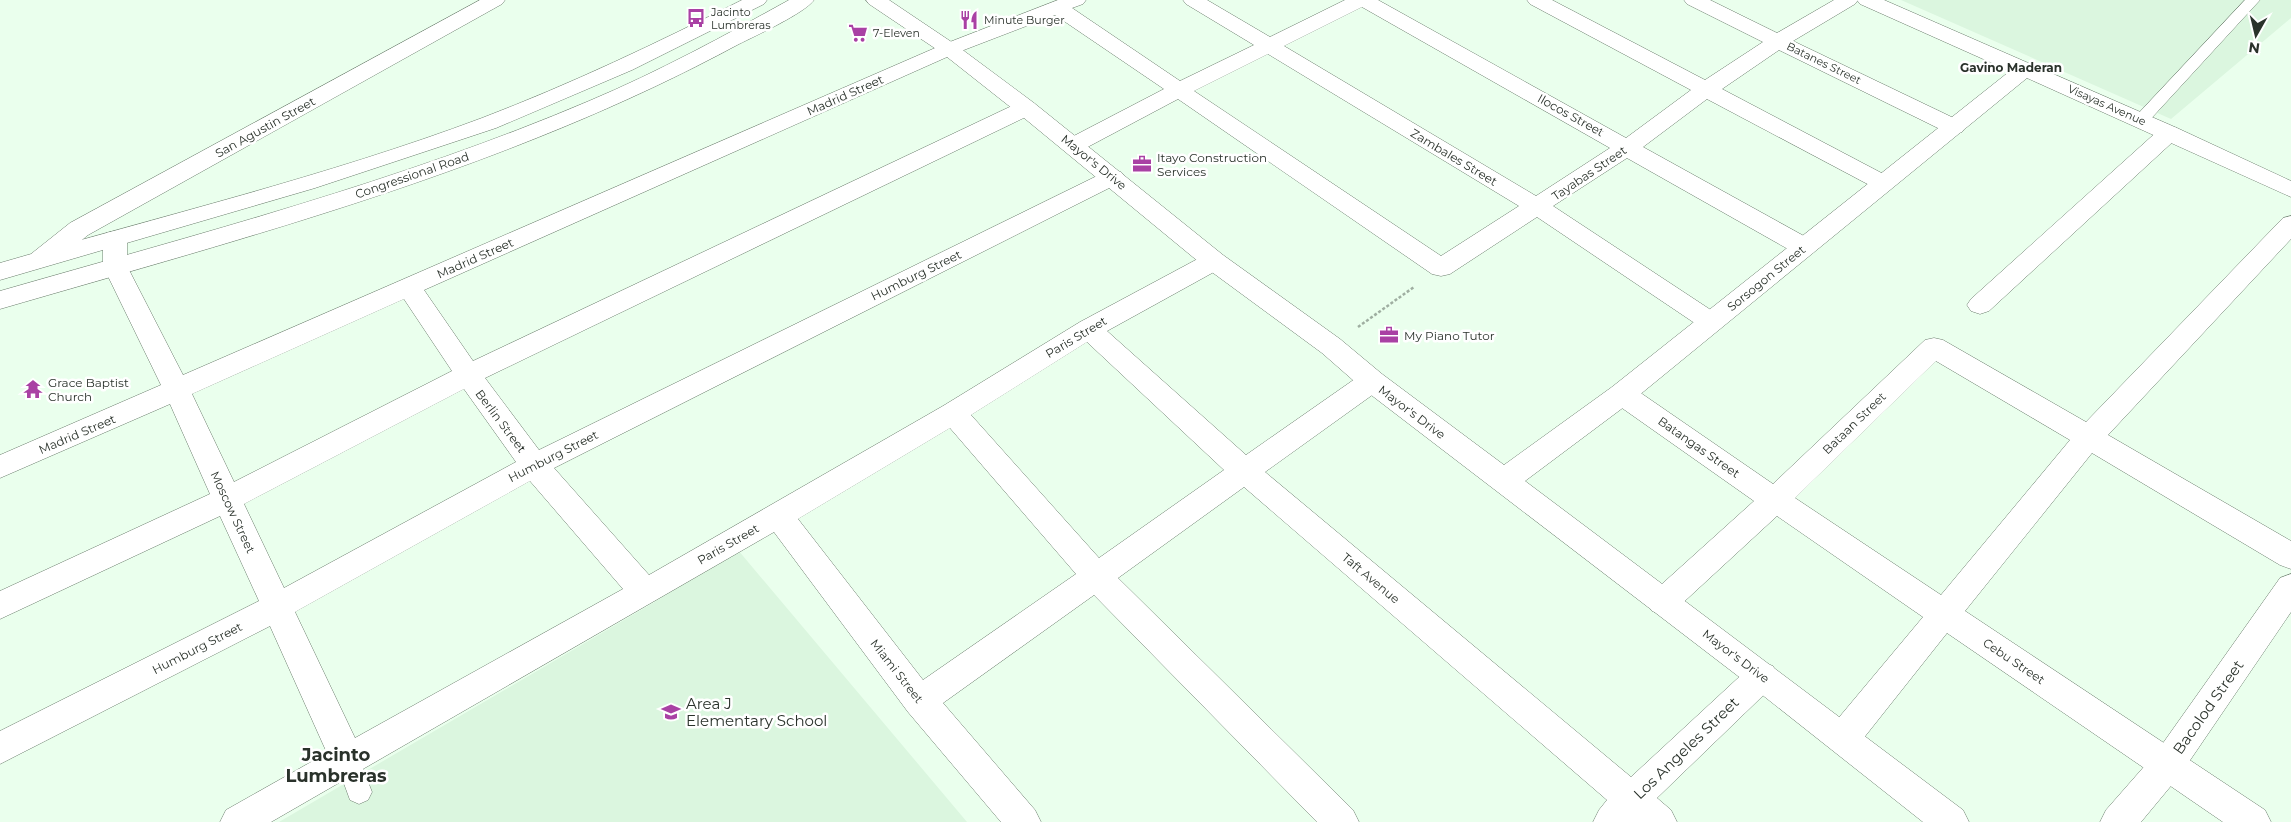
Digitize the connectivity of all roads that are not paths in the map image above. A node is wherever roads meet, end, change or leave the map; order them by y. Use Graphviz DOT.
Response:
graph roads {
  1 [pos="495,0"];
  2 [pos="757,0"];
  3 [pos="804,0"];
  4 [pos="876,0"];
  5 [pos="1193,0"];
  6 [pos="1362,0"];
  7 [pos="1537,0"];
  8 [pos="1694,0"];
  9 [pos="1848,0"];
  10 [pos="1867,0"];
  11 [pos="2253,0"];
  12 [pos="1067,4"];
  13 [pos="1778,41"];
  14 [pos="1271,46"];
  15 [pos="950,49"];
  16 [pos="2025,69"];
  17 [pos="1707,89"];
  18 [pos="1178,91"];
  19 [pos="1026,108"];
  20 [pos="2141,120"];
  21 [pos="1954,126"];
  22 [pos="2169,133"];
  23 [pos="1074,145"];
  24 [pos="1628,147"];
  25 [pos="1113,177"];
  26 [pos="1884,183"];
  27 [pos="2291,190"];
  28 [pos="1538,207"];
  29 [pos="2291,224"];
  30 [pos="1804,247"];
  31 [pos="115,252"];
  32 [pos="40,260"];
  33 [pos="1214,261"];
  34 [pos="0,272"];
  35 [pos="410,287"];
  36 [pos="0,300"];
  37 [pos="1980,305"];
  38 [pos="1711,322"];
  39 [pos="1089,329"];
  40 [pos="468,375"];
  41 [pos="1372,381"];
  42 [pos="177,390"];
  43 [pos="1622,394"];
  44 [pos="953,413"];
  45 [pos="2088,438"];
  46 [pos="534,465"];
  47 [pos="0,467"];
  48 [pos="1244,471"];
  49 [pos="1503,482"];
  50 [pos="228,500"];
  51 [pos="1775,500"];
  52 [pos="778,515"];
  53 [pos="2291,556"];
  54 [pos="1096,576"];
  55 [pos="2291,587"];
  56 [pos="644,591"];
  57 [pos="1663,602"];
  58 [pos="0,606"];
  59 [pos="277,608"];
  60 [pos="1944,614"];
  61 [pos="1762,676"];
  62 [pos="920,701"];
  63 [pos="1843,738"];
  64 [pos="0,748"];
  65 [pos="347,759"];
  66 [pos="2168,764"];
  67 [pos="359,792"];
  68 [pos="1622,810"];
  69 [pos="238,822"];
  70 [pos="1023,822"];
  71 [pos="1341,822"];
  72 [pos="1659,822"];
  73 [pos="1952,822"];
  74 [pos="2118,822"];
  75 [pos="2254,822"];
  1 -- 32 [label="street, San Agustin Street"];
  2 -- 31 [label="street, Congressional Road"];
  3 -- 31 [label="street, Congressional Road"];
  4 -- 15 [label="street, Mayor's Drive"];
  5 -- 14 [label="street, Zambales Street"];
  6 -- 14 [label="street"];
  6 -- 24 [label="street, Ilocos Street"];
  7 -- 17 [label="street"];
  8 -- 13 [label="street, Batanes Street"];
  9 -- 13 [label="street, Tayabas Street"];
  10 -- 16 [label="street, Visayas Avenue"];
  11 -- 20 [label="lane"];
  12 -- 15 [label="street"];
  12 -- 18 [label="street"];
  13 -- 17 [label="street, Tayabas Street"];
  13 -- 21 [label="street, Batanes Street"];
  14 -- 18 [label="street"];
  14 -- 28 [label="street, Zambales Street"];
  15 -- 19 [label="street, Mayor's Drive"];
  15 -- 35 [label="street, Madrid Street"];
  16 -- 20 [label="street, Visayas Avenue"];
  16 -- 21 [label="street, Sorsogon Street"];
  17 -- 24 [label="street, Tayabas Street"];
  17 -- 26 [label="street"];
  18 -- 23 [label="street"];
  18 -- 28 [label="street, Tayabas Street"];
  19 -- 23 [label="street, Mayor's Drive"];
  19 -- 40 [label="street"];
  20 -- 22 [label="street, Visayas Avenue"];
  21 -- 26 [label="street, Sorsogon Street"];
  22 -- 27 [label="street, Visayas Avenue"];
  22 -- 37 [label="street"];
  23 -- 25 [label="street, Mayor's Drive"];
  24 -- 28 [label="street, Tayabas Street"];
  24 -- 30 [label="street, Ilocos Street"];
  25 -- 33 [label="street, Mayor's Drive"];
  25 -- 46 [label="street, Humburg Street"];
  26 -- 30 [label="street, Sorsogon Street"];
  28 -- 38 [label="street, Zambales Street"];
  29 -- 45 [label="street"];
  30 -- 38 [label="street, Sorsogon Street"];
  31 -- 32 [label="street, Congressional Road"];
  31 -- 36 [label="street, Congressional Road"];
  31 -- 42 [label="street, Moscow Street"];
  32 -- 34 [label="street, Congressional Road"];
  33 -- 39 [label="street, Paris Street"];
  33 -- 41 [label="street, Mayor's Drive"];
  35 -- 40 [label="street, Berlin Street"];
  35 -- 42 [label="street, Madrid Street"];
  38 -- 43 [label="street, Sorsogon Street"];
  39 -- 44 [label="street, Paris Street"];
  39 -- 48 [label="street, Taft Avenue"];
  40 -- 46 [label="street, Berlin Street"];
  40 -- 50 [label="street"];
  41 -- 48 [label="street"];
  41 -- 49 [label="street, Mayor's Drive"];
  42 -- 47 [label="street, Madrid Street"];
  42 -- 50 [label="street, Moscow Street"];
  43 -- 49 [label="street, Sorsogon Street"];
  43 -- 51 [label="street, Batangas Street"];
  44 -- 52 [label="street, Paris Street"];
  44 -- 54 [label="street"];
  45 -- 51 [label="street, Bataan Street"];
  45 -- 53 [label="street"];
  45 -- 60 [label="street"];
  46 -- 56 [label="street, Berlin Street"];
  46 -- 59 [label="street, Humburg Street"];
  48 -- 54 [label="street"];
  48 -- 68 [label="street, Taft Avenue"];
  49 -- 57 [label="street, Mayor's Drive"];
  50 -- 58 [label="street"];
  50 -- 59 [label="street, Moscow Street"];
  51 -- 57 [label="street, Bataan Street"];
  51 -- 60 [label="street, Cebu Street"];
  52 -- 56 [label="street, Paris Street"];
  52 -- 62 [label="street, Miami Street"];
  54 -- 62 [label="street"];
  54 -- 71 [label="street"];
  55 -- 66 [label="street, Bacolod Street"];
  56 -- 65 [label="street, Paris Street"];
  57 -- 61 [label="street, Mayor's Drive"];
  59 -- 64 [label="street, Humburg Street"];
  59 -- 65 [label="street, Moscow Street"];
  60 -- 63 [label="street"];
  60 -- 66 [label="street, Cebu Street"];
  61 -- 63 [label="street, Mayor's Drive"];
  61 -- 68 [label="street, Los Angeles Street"];
  62 -- 70 [label="street, Miami Street"];
  63 -- 73 [label="street, Mayor's Drive"];
  65 -- 67 [label="lane"];
  65 -- 69 [label="street, Paris Street"];
  66 -- 74 [label="street, Bacolod Street"];
  66 -- 75 [label="street, Cebu Street"];
  68 -- 72 [label="street, Taft Avenue"];
}
